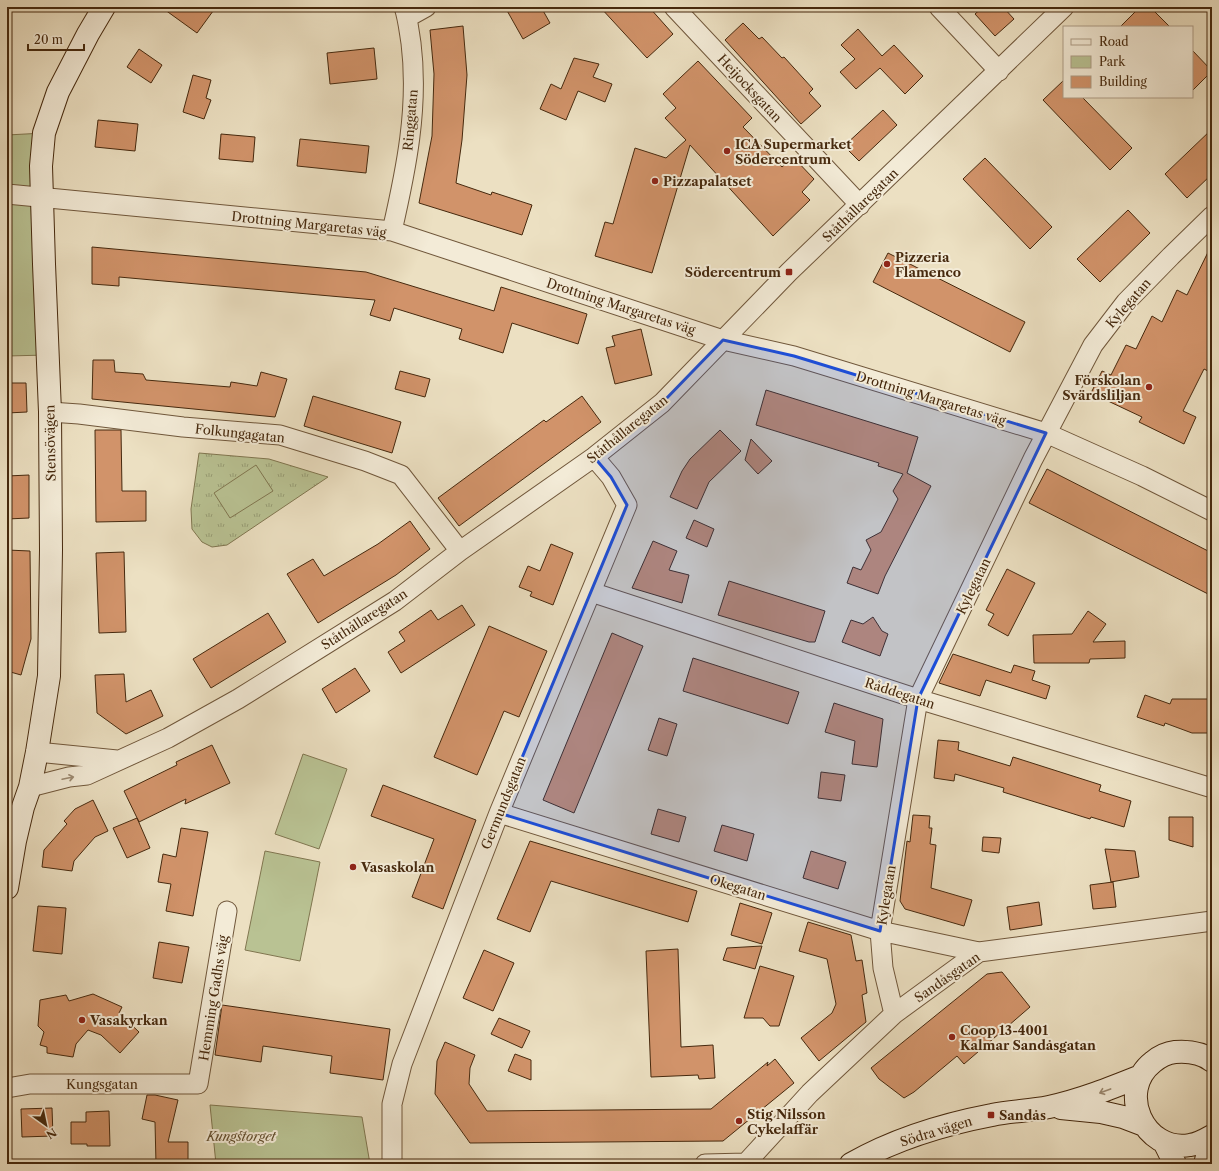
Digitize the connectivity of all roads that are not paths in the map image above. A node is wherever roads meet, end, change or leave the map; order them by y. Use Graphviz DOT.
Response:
graph roads {
  1 [pos="104,7"];
  2 [pos="426,7"];
  3 [pos="674,7"];
  4 [pos="939,7"];
  5 [pos="1064,7"];
  6 [pos="406,12"];
  7 [pos="999,71"];
  8 [pos="7,194"];
  9 [pos="42,197"];
  10 [pos="860,205"];
  11 [pos="1212,216"];
  12 [pos="392,231"];
  13 [pos="723,340"];
  14 [pos="50,412"];
  15 [pos="1046,433"];
  16 [pos="594,457"];
  17 [pos="1212,511"];
  18 [pos="460,551"];
  19 [pos="591,592"];
  20 [pos="918,699"];
  21 [pos="37,752"];
  22 [pos="118,761"];
  23 [pos="30,787"];
  24 [pos="1212,788"];
  25 [pos="499,813"];
  26 [pos="11,841"];
  27 [pos="7,888"];
  28 [pos="227,911"];
  29 [pos="1212,920"];
  30 [pos="880,931"];
  31 [pos="978,952"];
  32 [pos="894,1014"];
  33 [pos="1212,1061"];
  34 [pos="1141,1076"];
  35 [pos="198,1084"];
  36 [pos="7,1088"];
  37 [pos="1048,1107"];
  38 [pos="1144,1125"];
  39 [pos="1212,1137"];
  40 [pos="1164,1142"];
  41 [pos="746,1163"];
  42 [pos="392,1164"];
  43 [pos="705,1164"];
  44 [pos="851,1164"];
  45 [pos="1175,1164"];
  46 [pos="1205,1164"];
  1 -- 9 [label="street, Stensövägen"];
  2 -- 6 [label="street"];
  3 -- 10 [label="street, Heijocksgatan"];
  4 -- 7 [label="street"];
  5 -- 7 [label="street, Ståthållaregatan"];
  6 -- 12 [label="street, Ringgatan"];
  7 -- 10 [label="street, Ståthållaregatan"];
  8 -- 9 [label="street, Drottning Margaretas väg"];
  9 -- 12 [label="street, Drottning Margaretas väg"];
  9 -- 14 [label="street, Stensövägen"];
  10 -- 13 [label="street, Ståthållaregatan"];
  11 -- 15 [label="street, Kylegatan"];
  12 -- 13 [label="street, Drottning Margaretas väg"];
  13 -- 15 [label="street, Drottning Margaretas väg"];
  13 -- 16 [label="street, Ståthållaregatan"];
  14 -- 18 [label="street, Folkungagatan"];
  14 -- 21 [label="street, Stensövägen"];
  15 -- 17 [label="street, Drottning Margaretas väg"];
  15 -- 20 [label="street, Kylegatan"];
  16 -- 18 [label="street, Ståthållaregatan"];
  16 -- 19 [label="street, Germundsgatan"];
  18 -- 22 [label="street, Ståthållaregatan"];
  19 -- 20 [label="street, Råddegatan"];
  19 -- 25 [label="street, Germundsgatan"];
  20 -- 24 [label="street, Råddegatan"];
  20 -- 30 [label="street, Kylegatan"];
  21 -- 22 [label="street"];
  21 -- 23 [label="street, Stensövägen"];
  23 -- 22 [label="street, Ståthållaregatan, one-way"];
  23 -- 26 [label="street, Stensövägen"];
  25 -- 30 [label="street, Okegatan"];
  25 -- 42 [label="street, Germundsgatan"];
  26 -- 27 [label="street, Stensövägen"];
  28 -- 35 [label="street, Hemming Gadhs väg"];
  29 -- 31 [label="street, Sandåsgatan"];
  30 -- 31 [label="street, Okegatan"];
  30 -- 32 [label="street, Kylegatan"];
  31 -- 32 [label="street, Sandåsgatan"];
  32 -- 41 [label="street, Sandåsgatan"];
  33 -- 34 [label="street"];
  34 -- 37 [label="street, Södra vägen, one-way"];
  34 -- 38 [label="street"];
  35 -- 36 [label="street, Kungsgatan"];
  37 -- 38 [label="street, Södra vägen"];
  37 -- 44 [label="street, Södra vägen"];
  38 -- 40 [label="street"];
  39 -- 40 [label="street"];
  39 -- 46 [label="street"];
  40 -- 45 [label="street"];
  41 -- 43 [label="street"];
}
